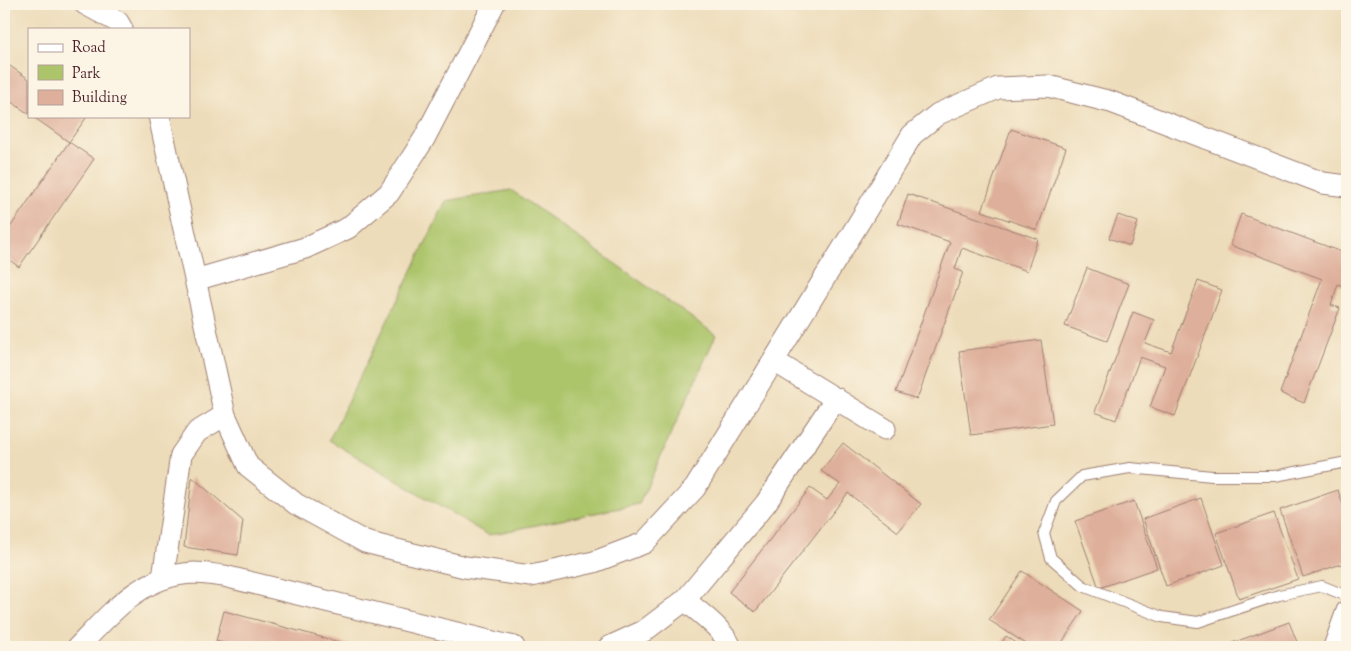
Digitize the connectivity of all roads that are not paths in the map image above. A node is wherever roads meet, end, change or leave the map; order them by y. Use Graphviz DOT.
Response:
graph roads {
  1 [pos="85,4"];
  2 [pos="494,4"];
  3 [pos="121,28"];
  4 [pos="159,118"];
  5 [pos="1347,186"];
  6 [pos="195,280"];
  7 [pos="774,361"];
  8 [pos="836,398"];
  9 [pos="225,415"];
  10 [pos="885,429"];
  11 [pos="1347,462"];
  12 [pos="163,578"];
  13 [pos="1347,596"];
  14 [pos="684,600"];
  15 [pos="1347,611"];
  16 [pos="78,647"];
  17 [pos="514,647"];
  18 [pos="610,647"];
  19 [pos="731,647"];
  20 [pos="1334,647"];
  1 -- 3 [label="street"];
  2 -- 6 [label="street"];
  4 -- 6 [label="street"];
  5 -- 7 [label="street"];
  6 -- 9 [label="street"];
  7 -- 8 [label="street"];
  7 -- 9 [label="street"];
  8 -- 10 [label="street"];
  8 -- 14 [label="street"];
  9 -- 12 [label="street"];
  11 -- 13 [label="lane"];
  12 -- 16 [label="street"];
  12 -- 17 [label="street"];
  14 -- 18 [label="street"];
  14 -- 19 [label="street"];
  15 -- 20 [label="street"];
}
